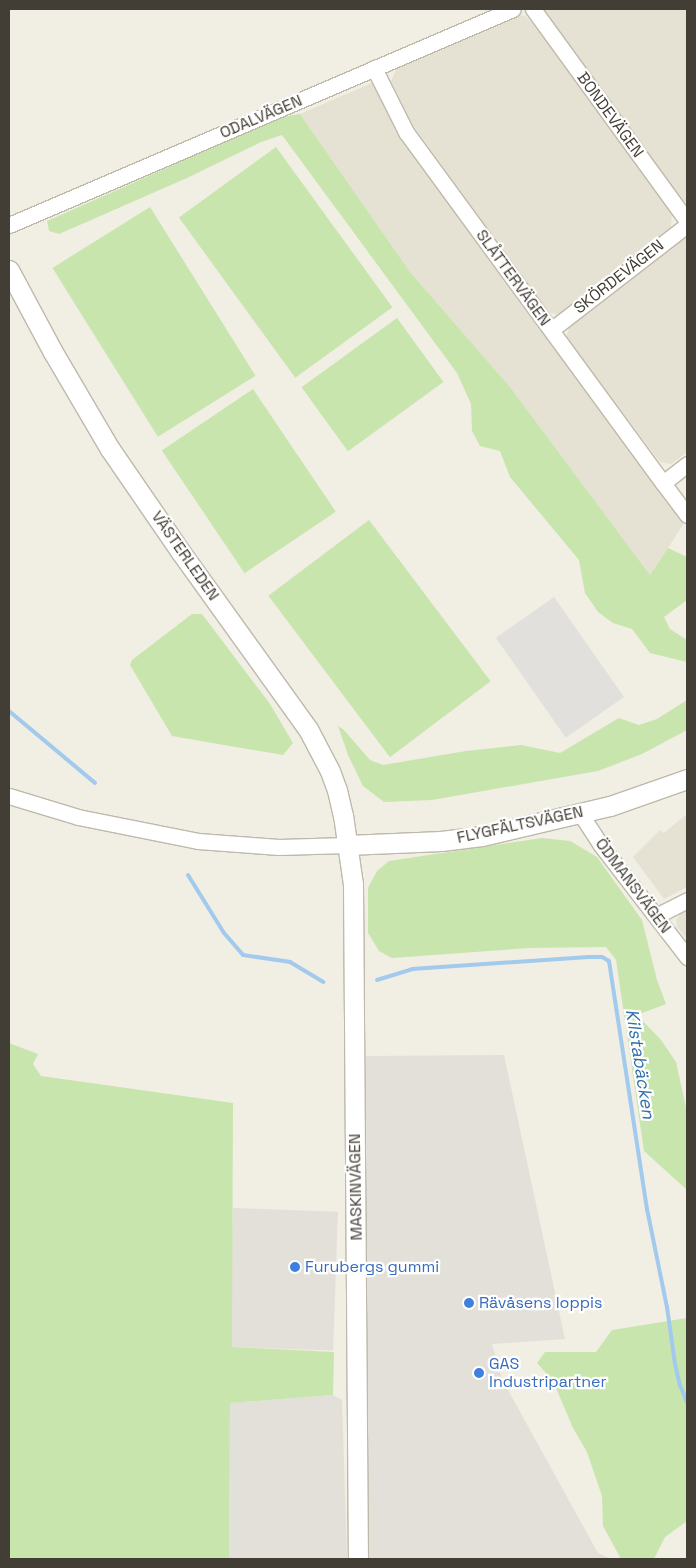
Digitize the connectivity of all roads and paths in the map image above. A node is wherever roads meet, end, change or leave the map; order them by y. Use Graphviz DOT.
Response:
graph roads {
  1 [pos="512,9"];
  2 [pos="533,9"];
  3 [pos="374,68"];
  4 [pos="687,223"];
  5 [pos="9,225"];
  6 [pos="9,270"];
  7 [pos="551,330"];
  8 [pos="687,464"];
  9 [pos="663,482"];
  10 [pos="687,515"];
  11 [pos="687,779"];
  12 [pos="9,796"];
  13 [pos="580,814"];
  14 [pos="348,845"];
  15 [pos="687,900"];
  16 [pos="656,916"];
  17 [pos="687,957"];
  18 [pos="358,1559"];
  1 -- 3 [label="street, ODALVÄGEN"];
  2 -- 4 [label="street, BONDEVÄGEN"];
  3 -- 5 [label="street, ODALVÄGEN"];
  3 -- 7 [label="street, SLÅTTERVÄGEN"];
  4 -- 7 [label="street, SKÖRDEVÄGEN"];
  6 -- 14 [label="street, VÄSTERLEDEN"];
  7 -- 9 [label="street, SLÅTTERVÄGEN"];
  8 -- 9 [label="street"];
  9 -- 10 [label="street, SLÅTTERVÄGEN"];
  11 -- 13 [label="street, FLYGFÄLTSVÄGEN"];
  12 -- 14 [label="street"];
  13 -- 14 [label="street, FLYGFÄLTSVÄGEN"];
  13 -- 16 [label="street, ÖDMANSVÄGEN"];
  14 -- 18 [label="street, MASKINVÄGEN"];
  15 -- 16 [label="street"];
  16 -- 17 [label="street, ÖDMANSVÄGEN"];
}
